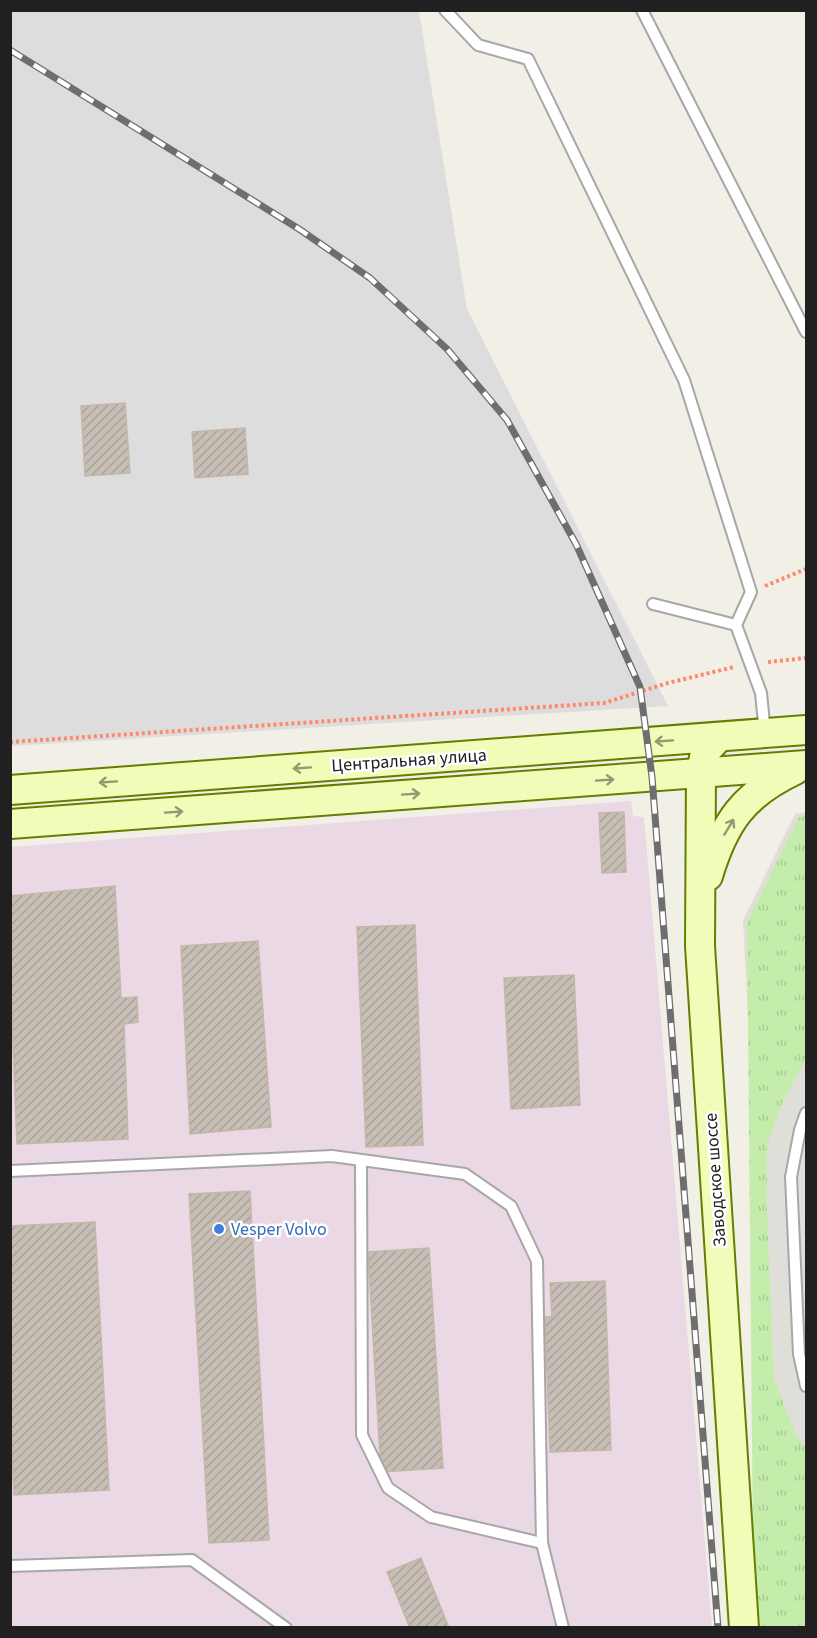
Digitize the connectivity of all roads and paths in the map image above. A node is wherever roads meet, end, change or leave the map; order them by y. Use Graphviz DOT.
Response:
graph roads {
  1 [pos="445,10"];
  2 [pos="642,10"];
  3 [pos="807,332"];
  4 [pos="807,569"];
  5 [pos="751,592"];
  6 [pos="653,604"];
  7 [pos="736,625"];
  8 [pos="807,658"];
  9 [pos="749,664"];
  10 [pos="807,730"];
  11 [pos="765,734"];
  12 [pos="719,737"];
  13 [pos="10,742"];
  14 [pos="806,765"];
  15 [pos="701,773"];
  16 [pos="10,790"];
  17 [pos="10,824"];
  18 [pos="700,901"];
  19 [pos="807,1113"];
  20 [pos="361,1160"];
  21 [pos="10,1171"];
  22 [pos="807,1386"];
  23 [pos="542,1543"];
  24 [pos="10,1566"];
  25 [pos="286,1628"];
  26 [pos="563,1628"];
  27 [pos="744,1628"];
  1 -- 5 [label="lane"];
  2 -- 3 [label="lane"];
  4 -- 5 [label="path"];
  5 -- 7 [label="lane"];
  6 -- 7 [label="lane"];
  7 -- 9 [label="lane"];
  8 -- 9 [label="path"];
  9 -- 11 [label="lane"];
  9 -- 13 [label="path"];
  10 -- 11 [label="main road, Центральная улица"];
  11 -- 12 [label="main road, Центральная улица"];
  12 -- 15 [label="main road, Заводское шоссе"];
  12 -- 16 [label="main road, Центральная улица, one-way"];
  14 -- 15 [label="main road, Центральная улица"];
  18 -- 14 [label="main road, one-way"];
  17 -- 15 [label="main road, Центральная улица, one-way"];
  15 -- 18 [label="main road, Заводское шоссе"];
  18 -- 27 [label="main road, Заводское шоссе"];
  19 -- 22 [label="lane"];
  20 -- 21 [label="lane"];
  20 -- 23 [label="lane"];
  20 -- 23 [label="lane"];
  23 -- 26 [label="lane"];
  24 -- 25 [label="lane"];
}
